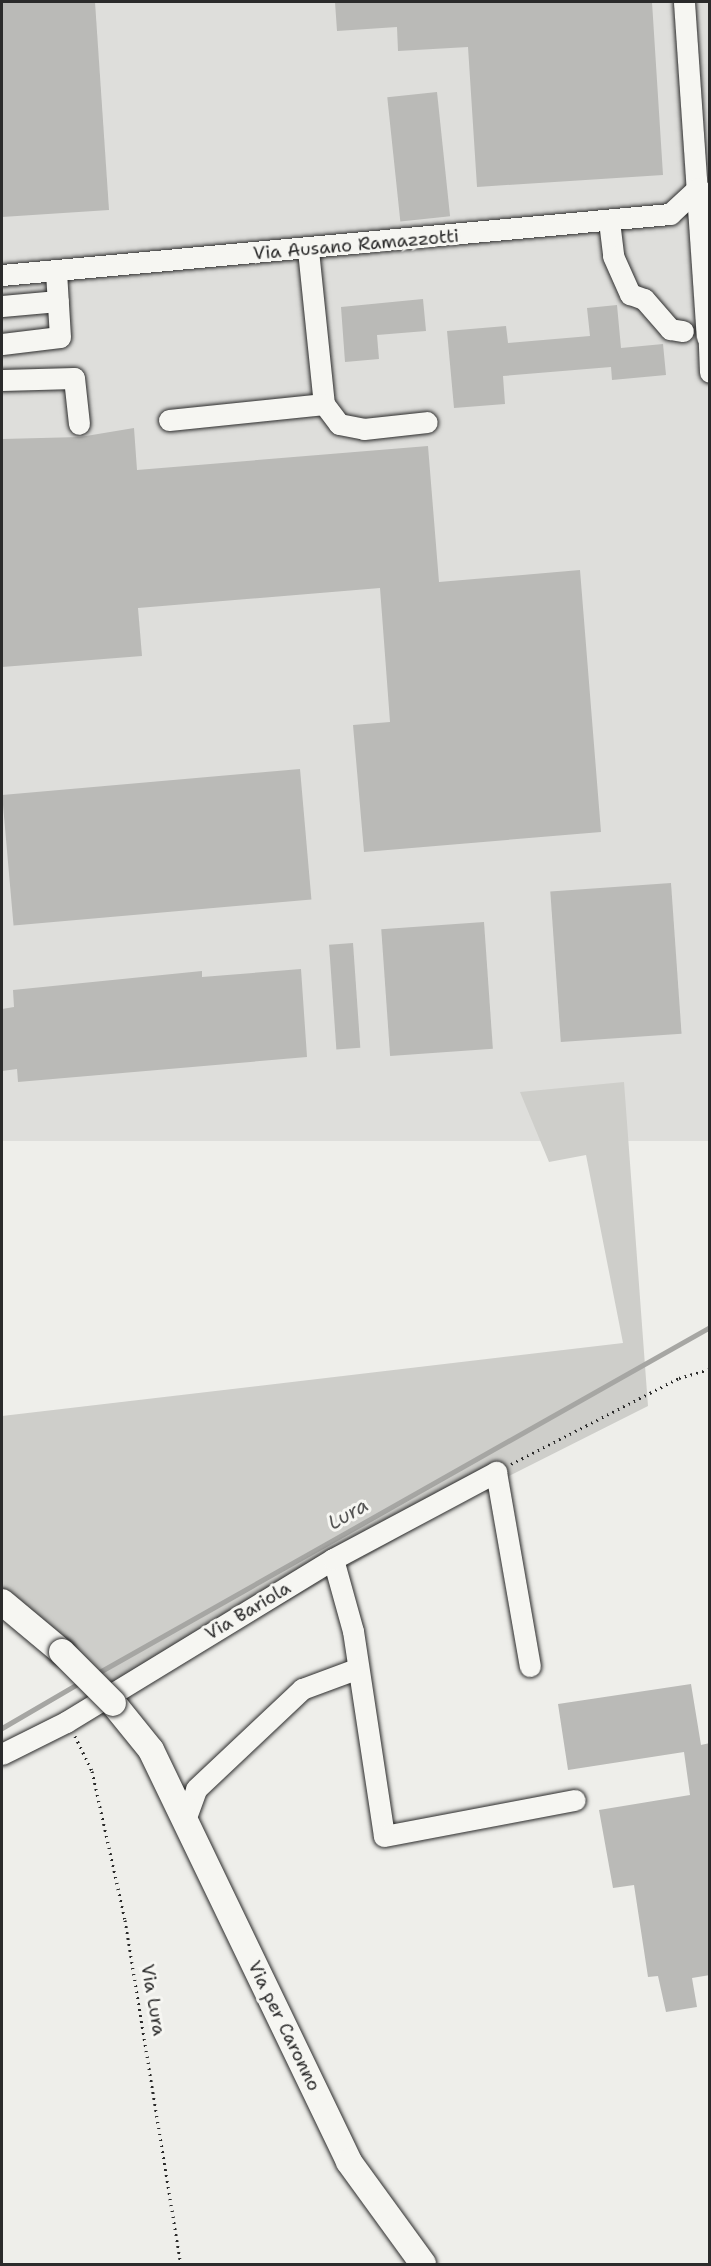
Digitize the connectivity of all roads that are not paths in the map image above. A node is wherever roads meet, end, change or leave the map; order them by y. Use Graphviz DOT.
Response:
graph roads {
  1 [pos="684,2"];
  2 [pos="704,195"];
  3 [pos="609,221"];
  4 [pos="308,250"];
  5 [pos="56,271"];
  6 [pos="2,275"];
  7 [pos="710,292"];
  8 [pos="58,301"];
  9 [pos="2,306"];
  10 [pos="683,331"];
  11 [pos="707,336"];
  12 [pos="2,344"];
  13 [pos="710,372"];
  14 [pos="2,380"];
  15 [pos="324,404"];
  16 [pos="169,420"];
  17 [pos="427,422"];
  18 [pos="79,424"];
  19 [pos="333,1559"];
  20 [pos="2,1602"];
  21 [pos="2,1621"];
  22 [pos="53,1645"];
  23 [pos="530,1666"];
  24 [pos="356,1669"];
  25 [pos="2,1754"];
  26 [pos="163,1776"];
  27 [pos="210,1777"];
  28 [pos="574,1800"];
  29 [pos="184,1820"];
  30 [pos="423,2265"];
  1 -- 2 [label="street"];
  2 -- 3 [label="street, Via Ausano Ramazzotti"];
  2 -- 11 [label="street"];
  3 -- 4 [label="street, Via Ausano Ramazzotti"];
  3 -- 10 [label="street"];
  4 -- 5 [label="street, Via Ausano Ramazzotti"];
  4 -- 15 [label="street"];
  5 -- 6 [label="street, Via Ausano Ramazzotti"];
  5 -- 8 [label="street"];
  7 -- 11 [label="street"];
  8 -- 9 [label="street"];
  8 -- 12 [label="street"];
  11 -- 13 [label="street"];
  14 -- 18 [label="street"];
  15 -- 16 [label="street"];
  15 -- 17 [label="street"];
  19 -- 23 [label="street, Via Bariola"];
  19 -- 24 [label="street"];
  19 -- 25 [label="street, Via Bariola"];
  20 -- 22 [label="main road"];
  21 -- 22 [label="main road"];
  22 -- 26 [label="main road, Via per Caronno, bridge"];
  24 -- 27 [label="street"];
  24 -- 28 [label="street"];
  26 -- 27 [label="street"];
  26 -- 29 [label="main road, Via per Caronno"];
  27 -- 29 [label="street"];
  29 -- 30 [label="main road, Via per Caronno"];
}
